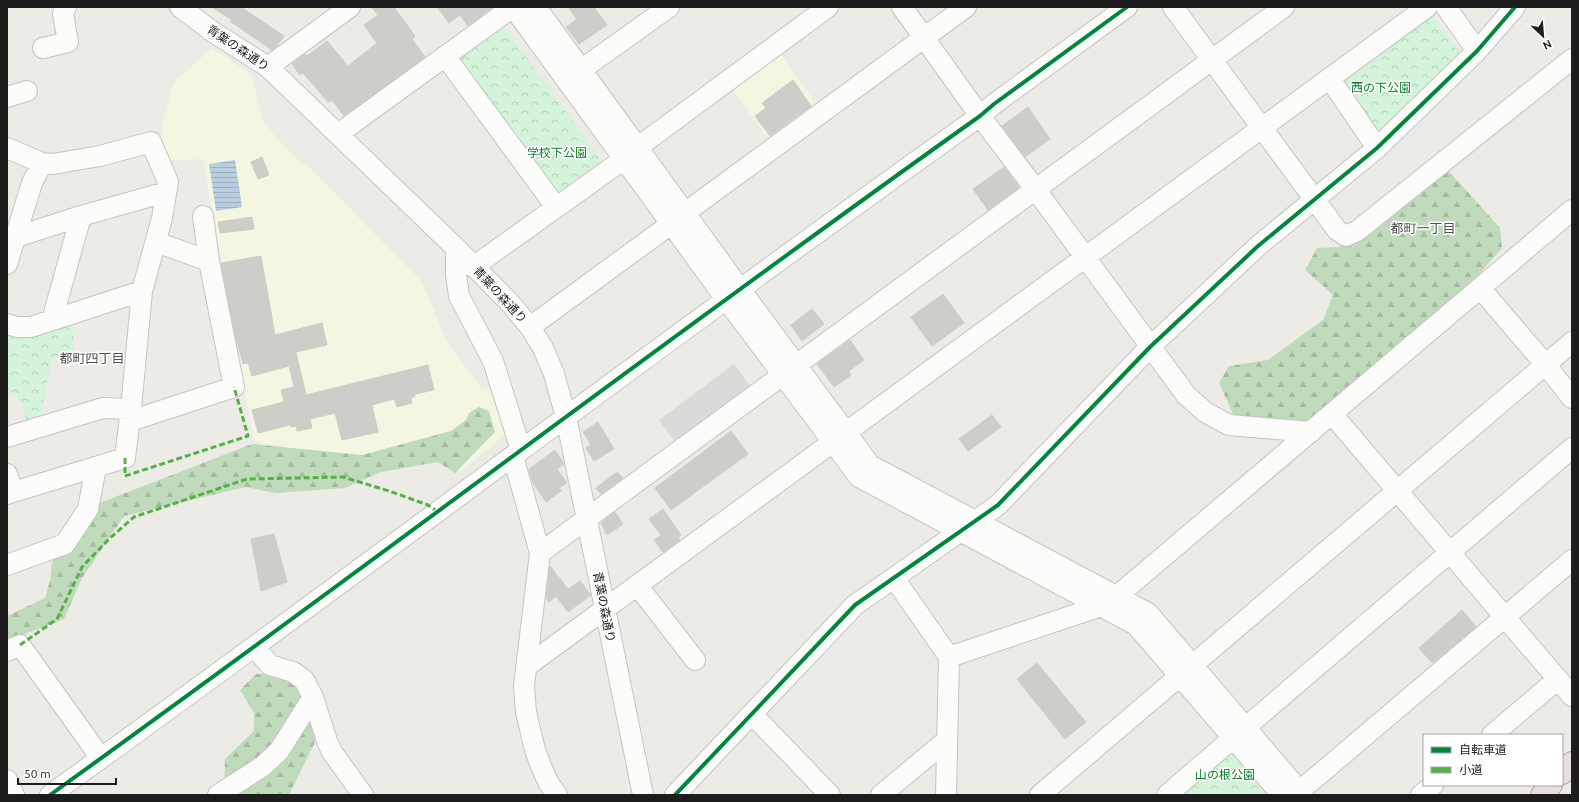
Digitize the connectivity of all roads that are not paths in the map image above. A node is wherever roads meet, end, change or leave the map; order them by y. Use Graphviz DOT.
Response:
graph roads {
  1 [pos="66,7"];
  2 [pos="180,7"];
  3 [pos="350,7"];
  4 [pos="513,7"];
  5 [pos="536,7"];
  6 [pos="669,7"];
  7 [pos="828,7"];
  8 [pos="902,7"];
  9 [pos="966,7"];
  10 [pos="1127,7"];
  11 [pos="1173,7"];
  12 [pos="1284,7"];
  13 [pos="1428,7"];
  14 [pos="1446,7"];
  15 [pos="1515,7"];
  16 [pos="924,37"];
  17 [pos="43,48"];
  18 [pos="1477,51"];
  19 [pos="445,56"];
  20 [pos="1572,59"];
  21 [pos="1212,60"];
  22 [pos="268,67"];
  23 [pos="574,75"];
  24 [pos="1330,79"];
  25 [pos="27,91"];
  26 [pos="7,97"];
  27 [pos="980,116"];
  28 [pos="1262,128"];
  29 [pos="338,134"];
  30 [pos="7,148"];
  31 [pos="1377,148"];
  32 [pos="631,153"];
  33 [pos="42,162"];
  34 [pos="1036,190"];
  35 [pos="166,192"];
  36 [pos="1314,200"];
  37 [pos="556,207"];
  38 [pos="1572,210"];
  39 [pos="81,216"];
  40 [pos="203,216"];
  41 [pos="678,218"];
  42 [pos="11,236"];
  43 [pos="156,242"];
  44 [pos="456,248"];
  45 [pos="1085,257"];
  46 [pos="209,260"];
  47 [pos="7,264"];
  48 [pos="473,267"];
  49 [pos="1480,288"];
  50 [pos="142,291"];
  51 [pos="733,294"];
  52 [pos="52,320"];
  53 [pos="7,324"];
  54 [pos="530,327"];
  55 [pos="1572,342"];
  56 [pos="1150,347"];
  57 [pos="1546,364"];
  58 [pos="790,370"];
  59 [pos="1572,398"];
  60 [pos="1332,414"];
  61 [pos="131,415"];
  62 [pos="566,417"];
  63 [pos="1311,432"];
  64 [pos="7,437"];
  65 [pos="840,437"];
  66 [pos="1572,448"];
  67 [pos="517,453"];
  68 [pos="96,467"];
  69 [pos="8,487"];
  70 [pos="1397,490"];
  71 [pos="587,519"];
  72 [pos="969,526"];
  73 [pos="1450,553"];
  74 [pos="540,554"];
  75 [pos="1572,560"];
  76 [pos="7,564"];
  77 [pos="894,578"];
  78 [pos="637,585"];
  79 [pos="1109,601"];
  80 [pos="605,609"];
  81 [pos="1505,617"];
  82 [pos="254,647"];
  83 [pos="7,650"];
  84 [pos="949,657"];
  85 [pos="695,660"];
  86 [pos="527,666"];
  87 [pos="1186,670"];
  88 [pos="1558,679"];
  89 [pos="1572,696"];
  90 [pos="313,697"];
  91 [pos="752,714"];
  92 [pos="1240,733"];
  93 [pos="1493,734"];
  94 [pos="947,740"];
  95 [pos="99,760"];
  96 [pos="1572,762"];
  97 [pos="1563,772"];
  98 [pos="7,780"];
  99 [pos="1432,786"];
  100 [pos="1550,786"];
  101 [pos="1295,794"];
  102 [pos="14,795"];
  103 [pos="50,795"];
  104 [pos="218,795"];
  105 [pos="363,795"];
  106 [pos="557,795"];
  107 [pos="643,795"];
  108 [pos="675,795"];
  109 [pos="830,795"];
  110 [pos="881,795"];
  111 [pos="946,795"];
  112 [pos="1040,795"];
  113 [pos="1167,795"];
  114 [pos="1421,795"];
  115 [pos="1542,795"];
  1 -- 17 [label="street"];
  2 -- 22 [label="street, 青葉の森通り"];
  3 -- 22 [label="street"];
  4 -- 19 [label="street"];
  4 -- 23 [label="street"];
  5 -- 23 [label="street"];
  6 -- 23 [label="street"];
  7 -- 32 [label="street"];
  8 -- 16 [label="street"];
  9 -- 16 [label="street"];
  10 -- 27 [label="street"];
  11 -- 21 [label="street"];
  12 -- 21 [label="street"];
  13 -- 24 [label="street"];
  14 -- 18 [label="street"];
  15 -- 18 [label="street"];
  16 -- 27 [label="street"];
  16 -- 41 [label="street"];
  18 -- 31 [label="street"];
  19 -- 29 [label="street"];
  19 -- 37 [label="street"];
  20 -- 36 [label="street"];
  21 -- 28 [label="street"];
  21 -- 34 [label="street"];
  22 -- 29 [label="street, 青葉の森通り"];
  23 -- 32 [label="street"];
  24 -- 28 [label="street"];
  24 -- 31 [label="street"];
  25 -- 26 [label="street"];
  27 -- 34 [label="street"];
  27 -- 51 [label="street"];
  28 -- 36 [label="street"];
  28 -- 45 [label="street"];
  29 -- 44 [label="street, 青葉の森通り"];
  30 -- 33 [label="street"];
  31 -- 36 [label="street"];
  32 -- 37 [label="street"];
  32 -- 41 [label="street"];
  33 -- 35 [label="street"];
  33 -- 42 [label="street"];
  34 -- 45 [label="street"];
  34 -- 58 [label="street"];
  35 -- 39 [label="street"];
  35 -- 43 [label="street"];
  36 -- 56 [label="street"];
  37 -- 48 [label="street"];
  38 -- 49 [label="street"];
  39 -- 42 [label="street"];
  39 -- 52 [label="street"];
  40 -- 46 [label="street"];
  41 -- 51 [label="street"];
  41 -- 54 [label="street"];
  42 -- 47 [label="street"];
  43 -- 46 [label="street"];
  43 -- 50 [label="street"];
  44 -- 48 [label="street, 青葉の森通り"];
  44 -- 67 [label="street"];
  45 -- 56 [label="street"];
  45 -- 65 [label="street"];
  46 -- 61 [label="street"];
  48 -- 54 [label="street, 青葉の森通り"];
  49 -- 57 [label="street"];
  49 -- 60 [label="street"];
  50 -- 52 [label="street"];
  50 -- 61 [label="street"];
  51 -- 58 [label="street"];
  51 -- 62 [label="street"];
  52 -- 53 [label="street"];
  54 -- 62 [label="street, 青葉の森通り"];
  55 -- 57 [label="street"];
  56 -- 63 [label="street"];
  56 -- 72 [label="street"];
  57 -- 59 [label="street"];
  57 -- 70 [label="street"];
  58 -- 65 [label="street"];
  58 -- 71 [label="street"];
  60 -- 63 [label="street"];
  60 -- 70 [label="street"];
  61 -- 64 [label="street"];
  61 -- 68 [label="street"];
  62 -- 67 [label="street"];
  62 -- 71 [label="street, 青葉の森通り"];
  63 -- 79 [label="street"];
  65 -- 72 [label="street"];
  65 -- 78 [label="street"];
  66 -- 73 [label="street"];
  67 -- 74 [label="street"];
  67 -- 82 [label="street"];
  68 -- 69 [label="street"];
  68 -- 76 [label="street"];
  70 -- 73 [label="street"];
  70 -- 87 [label="street"];
  71 -- 74 [label="street"];
  71 -- 80 [label="street, 青葉の森通り"];
  72 -- 77 [label="street"];
  72 -- 79 [label="street"];
  73 -- 81 [label="street"];
  73 -- 92 [label="street"];
  74 -- 86 [label="street"];
  75 -- 81 [label="street"];
  77 -- 84 [label="street"];
  77 -- 91 [label="street"];
  78 -- 80 [label="street"];
  78 -- 85 [label="street"];
  79 -- 84 [label="street"];
  79 -- 87 [label="street"];
  80 -- 86 [label="street"];
  80 -- 107 [label="street, 青葉の森通り"];
  81 -- 88 [label="street"];
  81 -- 101 [label="street"];
  82 -- 90 [label="street"];
  82 -- 95 [label="street"];
  83 -- 95 [label="street"];
  84 -- 94 [label="street"];
  86 -- 106 [label="street"];
  87 -- 92 [label="street"];
  87 -- 112 [label="street"];
  88 -- 89 [label="street"];
  88 -- 93 [label="street"];
  90 -- 104 [label="street"];
  90 -- 105 [label="street"];
  91 -- 108 [label="street"];
  91 -- 109 [label="street"];
  92 -- 101 [label="street"];
  92 -- 113 [label="street"];
  94 -- 110 [label="street"];
  94 -- 111 [label="street"];
  95 -- 103 [label="street"];
  96 -- 97 [label="highway"];
  98 -- 102 [label="street"];
  99 -- 114 [label="street"];
  100 -- 115 [label="highway"];
}
